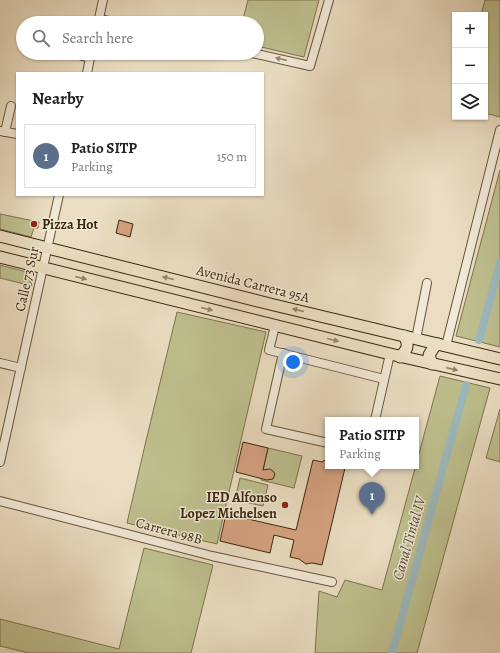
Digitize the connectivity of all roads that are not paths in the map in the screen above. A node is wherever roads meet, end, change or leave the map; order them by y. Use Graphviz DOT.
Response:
graph roads {
  1 [pos="103,0"];
  2 [pos="329,0"];
  3 [pos="99,16"];
  4 [pos="264,56"];
  5 [pos="90,60"];
  6 [pos="87,72"];
  7 [pos="11,106"];
  8 [pos="500,130"];
  9 [pos="2,131"];
  10 [pos="16,134"];
  11 [pos="59,196"];
  12 [pos="0,236"];
  13 [pos="47,249"];
  14 [pos="0,257"];
  15 [pos="43,269"];
  16 [pos="427,283"];
  17 [pos="275,326"];
  18 [pos="404,336"];
  19 [pos="416,339"];
  20 [pos="442,345"];
  21 [pos="283,353"];
  22 [pos="395,356"];
  23 [pos="500,359"];
  24 [pos="0,363"];
  25 [pos="432,364"];
  26 [pos="21,368"];
  27 [pos="384,379"];
  28 [pos="500,379"];
  29 [pos="376,417"];
  30 [pos="325,442"];
  31 [pos="0,462"];
  32 [pos="0,501"];
  33 [pos="332,582"];
  1 -- 3 [label="street"];
  2 -- 4 [label="street, one-way"];
  5 -- 6 [label="street"];
  7 -- 9 [label="street"];
  8 -- 20 [label="street"];
  9 -- 10 [label="street"];
  11 -- 13 [label="street, Calle 73 Sur"];
  12 -- 13 [label="main road, Avenida Carrera 95A"];
  13 -- 15 [label="street, Calle 73 Sur"];
  18 -- 13 [label="main road, Avenida Carrera 95A, one-way"];
  14 -- 15 [label="main road"];
  15 -- 17 [label="main road, one-way"];
  15 -- 26 [label="street, Calle 73 Sur"];
  16 -- 19 [label="street"];
  17 -- 21 [label="street"];
  17 -- 22 [label="main road, one-way"];
  18 -- 19 [label="main road, Avenida Carrera 95A"];
  18 -- 22 [label="main road"];
  19 -- 20 [label="main road, Avenida Carrera 95A"];
  20 -- 23 [label="main road, Avenida Carrera 95A"];
  20 -- 25 [label="main road"];
  21 -- 27 [label="street"];
  21 -- 30 [label="street"];
  22 -- 25 [label="main road"];
  22 -- 27 [label="street"];
  24 -- 26 [label="street"];
  25 -- 28 [label="main road, one-way"];
  26 -- 31 [label="street, Calle 73 Sur"];
  27 -- 29 [label="street"];
  32 -- 33 [label="street, Carrera 98B"];
}
